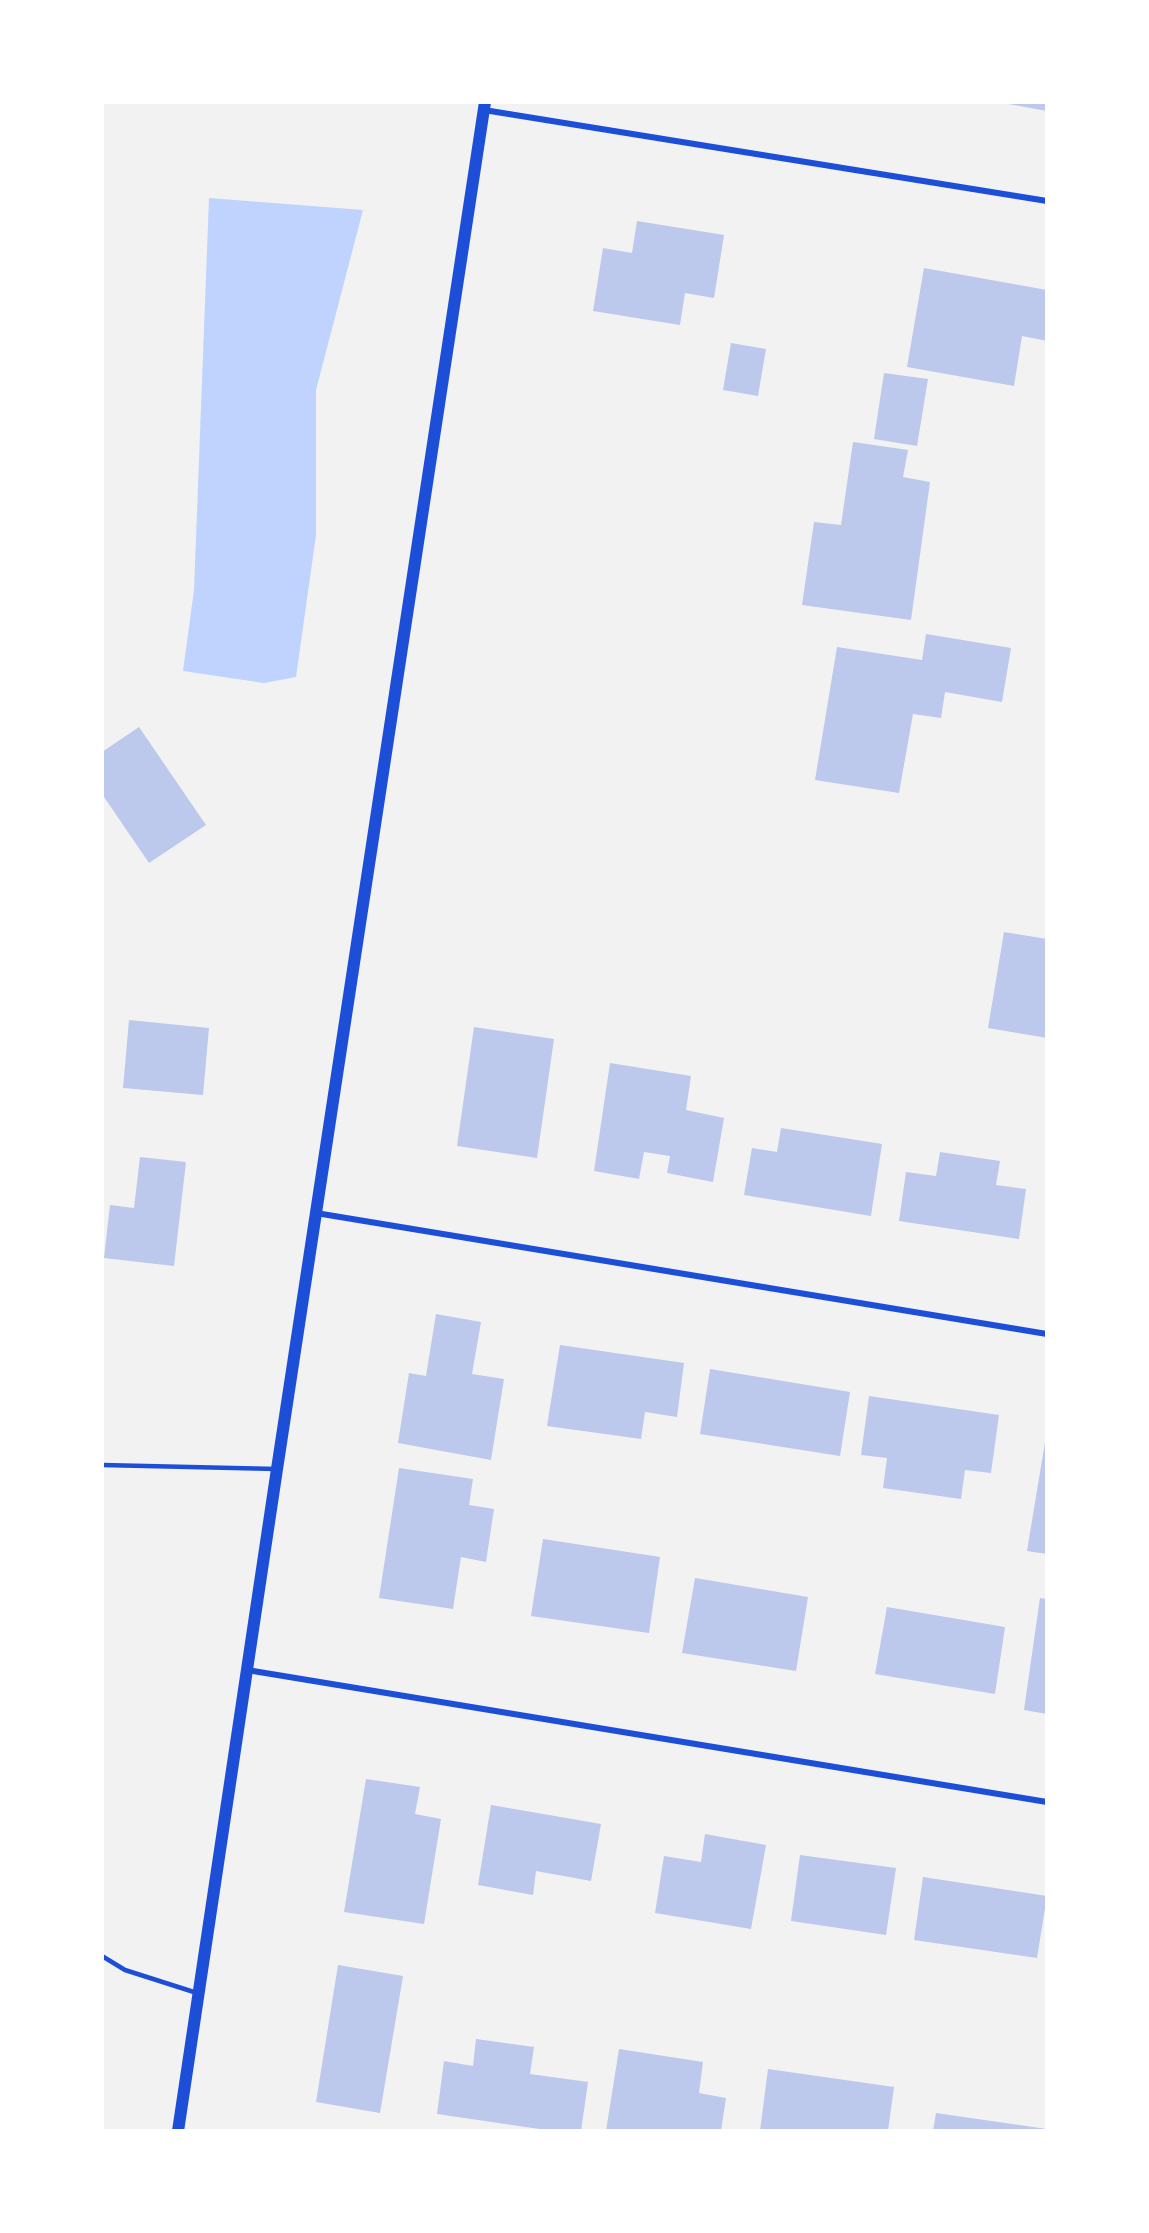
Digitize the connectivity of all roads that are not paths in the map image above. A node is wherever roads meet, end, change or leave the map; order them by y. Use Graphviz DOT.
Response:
graph roads {
  1 [pos="485,106"];
  2 [pos="1047,201"];
  3 [pos="316,1213"];
  4 [pos="1047,1334"];
  5 [pos="102,1465"];
  6 [pos="277,1469"];
  7 [pos="246,1670"];
  8 [pos="1047,1802"];
  9 [pos="102,1956"];
  10 [pos="198,1994"];
  11 [pos="178,2131"];
  1 -- 2 [label="street"];
  1 -- 3 [label="main road"];
  3 -- 4 [label="street"];
  3 -- 6 [label="main road"];
  5 -- 6 [label="lane"];
  6 -- 7 [label="main road"];
  7 -- 8 [label="street"];
  7 -- 10 [label="main road"];
  9 -- 10 [label="lane"];
  10 -- 11 [label="main road"];
}
